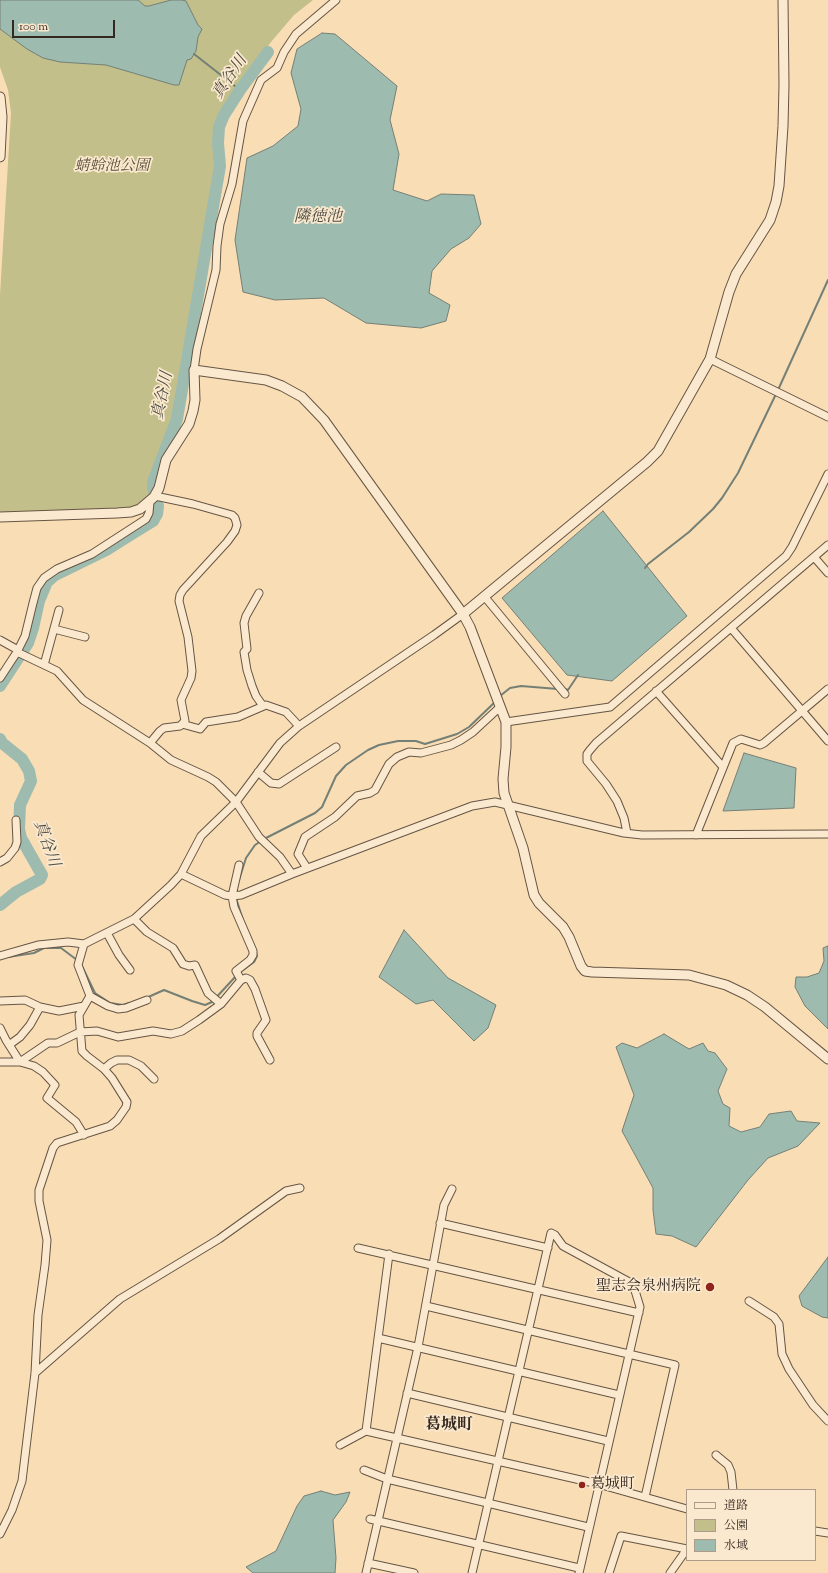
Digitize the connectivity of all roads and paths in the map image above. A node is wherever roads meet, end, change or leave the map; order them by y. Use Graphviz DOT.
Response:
graph roads {
  1 [pos="336,0"];
  2 [pos="783,0"];
  3 [pos="0,97"];
  4 [pos="0,157"];
  5 [pos="710,359"];
  6 [pos="194,370"];
  7 [pos="828,417"];
  8 [pos="828,474"];
  9 [pos="152,499"];
  10 [pos="0,518"];
  11 [pos="828,545"];
  12 [pos="814,557"];
  13 [pos="828,573"];
  14 [pos="259,593"];
  15 [pos="484,596"];
  16 [pos="59,610"];
  17 [pos="463,614"];
  18 [pos="731,628"];
  19 [pos="54,629"];
  20 [pos="85,637"];
  21 [pos="0,640"];
  22 [pos="18,651"];
  23 [pos="44,665"];
  24 [pos="0,678"];
  25 [pos="828,689"];
  26 [pos="656,692"];
  27 [pos="565,694"];
  28 [pos="263,706"];
  29 [pos="500,707"];
  30 [pos="802,712"];
  31 [pos="506,722"];
  32 [pos="182,724"];
  33 [pos="299,726"];
  34 [pos="828,741"];
  35 [pos="150,743"];
  36 [pos="336,746"];
  37 [pos="723,767"];
  38 [pos="258,772"];
  39 [pos="236,802"];
  40 [pos="507,804"];
  41 [pos="16,820"];
  42 [pos="627,833"];
  43 [pos="828,834"];
  44 [pos="696,835"];
  45 [pos="0,862"];
  46 [pos="239,865"];
  47 [pos="307,868"];
  48 [pos="181,874"];
  49 [pos="292,874"];
  50 [pos="232,896"];
  51 [pos="134,919"];
  52 [pos="107,932"];
  53 [pos="84,944"];
  54 [pos="0,956"];
  55 [pos="130,970"];
  56 [pos="241,980"];
  57 [pos="90,996"];
  58 [pos="147,1000"];
  59 [pos="0,1001"];
  60 [pos="221,1004"];
  61 [pos="84,1006"];
  62 [pos="40,1007"];
  63 [pos="0,1028"];
  64 [pos="80,1032"];
  65 [pos="9,1045"];
  66 [pos="828,1059"];
  67 [pos="270,1060"];
  68 [pos="0,1062"];
  69 [pos="20,1062"];
  70 [pos="104,1069"];
  71 [pos="154,1079"];
  72 [pos="84,1135"];
  73 [pos="300,1188"];
  74 [pos="452,1189"];
  75 [pos="440,1223"];
  76 [pos="358,1248"];
  77 [pos="548,1248"];
  78 [pos="389,1254"];
  79 [pos="433,1265"];
  80 [pos="538,1289"];
  81 [pos="749,1301"];
  82 [pos="426,1306"];
  83 [pos="639,1312"];
  84 [pos="528,1330"];
  85 [pos="378,1338"];
  86 [pos="418,1347"];
  87 [pos="629,1354"];
  88 [pos="519,1370"];
  89 [pos="35,1373"];
  90 [pos="407,1393"];
  91 [pos="619,1395"];
  92 [pos="509,1416"];
  93 [pos="828,1421"];
  94 [pos="366,1431"];
  95 [pos="397,1438"];
  96 [pos="608,1441"];
  97 [pos="340,1445"];
  98 [pos="716,1455"];
  99 [pos="498,1461"];
  100 [pos="364,1470"];
  101 [pos="386,1479"];
  102 [pos="598,1484"];
  103 [pos="733,1489"];
  104 [pos="645,1497"];
  105 [pos="488,1503"];
  106 [pos="686,1509"];
  107 [pos="370,1519"];
  108 [pos="378,1520"];
  109 [pos="588,1527"];
  110 [pos="816,1531"];
  111 [pos="828,1533"];
  112 [pos="0,1534"];
  113 [pos="479,1544"];
  114 [pos="686,1549"];
  115 [pos="686,1550"];
  116 [pos="368,1562"];
  117 [pos="579,1571"];
  118 [pos="366,1573"];
  119 [pos="414,1573"];
  120 [pos="472,1573"];
  121 [pos="609,1573"];
  122 [pos="670,1573"];
  1 -- 6 [label="street"];
  2 -- 5 [label="street"];
  3 -- 4 [label="street"];
  5 -- 7 [label="street"];
  5 -- 15 [label="street"];
  6 -- 9 [label="street"];
  6 -- 17 [label="street"];
  8 -- 31 [label="street"];
  9 -- 10 [label="street"];
  9 -- 22 [label="street"];
  9 -- 32 [label="street"];
  11 -- 12 [label="street"];
  12 -- 13 [label="street"];
  12 -- 18 [label="street"];
  14 -- 28 [label="street"];
  15 -- 17 [label="street"];
  15 -- 27 [label="street"];
  16 -- 19 [label="street"];
  17 -- 29 [label="street"];
  17 -- 33 [label="street"];
  18 -- 26 [label="street"];
  18 -- 30 [label="street"];
  19 -- 20 [label="street"];
  19 -- 23 [label="street"];
  21 -- 22 [label="street"];
  22 -- 23 [label="street"];
  22 -- 24 [label="street"];
  23 -- 35 [label="street"];
  25 -- 30 [label="street"];
  26 -- 37 [label="street"];
  26 -- 42 [label="street"];
  28 -- 32 [label="street"];
  28 -- 33 [label="street"];
  29 -- 31 [label="street"];
  29 -- 47 [label="street"];
  30 -- 34 [label="street"];
  30 -- 37 [label="street"];
  31 -- 40 [label="street"];
  32 -- 35 [label="street"];
  33 -- 38 [label="street"];
  35 -- 39 [label="street"];
  36 -- 38 [label="street"];
  37 -- 44 [label="street"];
  38 -- 39 [label="street"];
  39 -- 48 [label="street"];
  39 -- 49 [label="street"];
  40 -- 42 [label="street"];
  40 -- 47 [label="street"];
  40 -- 66 [label="street"];
  41 -- 45 [label="street"];
  42 -- 44 [label="street"];
  43 -- 44 [label="street"];
  46 -- 50 [label="street"];
  47 -- 49 [label="street"];
  48 -- 50 [label="street"];
  48 -- 51 [label="street"];
  49 -- 50 [label="street"];
  50 -- 56 [label="street"];
  51 -- 52 [label="street"];
  51 -- 60 [label="street"];
  52 -- 53 [label="street"];
  52 -- 55 [label="street"];
  53 -- 54 [label="street"];
  53 -- 57 [label="street"];
  56 -- 60 [label="street"];
  56 -- 67 [label="street"];
  57 -- 58 [label="street"];
  57 -- 61 [label="street"];
  59 -- 62 [label="street"];
  60 -- 64 [label="street"];
  61 -- 62 [label="street"];
  61 -- 64 [label="street"];
  62 -- 65 [label="street"];
  63 -- 65 [label="street"];
  64 -- 69 [label="street"];
  64 -- 70 [label="street"];
  65 -- 69 [label="street"];
  68 -- 69 [label="street"];
  69 -- 72 [label="street"];
  70 -- 71 [label="street"];
  70 -- 72 [label="street"];
  72 -- 89 [label="street"];
  73 -- 89 [label="street"];
  74 -- 75 [label="street"];
  75 -- 77 [label="street"];
  75 -- 79 [label="street"];
  76 -- 78 [label="street"];
  77 -- 80 [label="street"];
  77 -- 83 [label="street"];
  78 -- 79 [label="street"];
  78 -- 85 [label="street"];
  79 -- 80 [label="street"];
  79 -- 82 [label="street"];
  80 -- 83 [label="street"];
  80 -- 84 [label="street"];
  81 -- 93 [label="street"];
  82 -- 84 [label="street"];
  82 -- 86 [label="street"];
  83 -- 87 [label="street"];
  84 -- 87 [label="street"];
  84 -- 88 [label="street"];
  85 -- 86 [label="street"];
  85 -- 94 [label="street"];
  86 -- 88 [label="street"];
  86 -- 90 [label="street"];
  87 -- 91 [label="street"];
  87 -- 104 [label="street"];
  88 -- 91 [label="street"];
  88 -- 92 [label="street"];
  89 -- 112 [label="street"];
  90 -- 92 [label="street"];
  90 -- 95 [label="street"];
  91 -- 96 [label="street"];
  92 -- 96 [label="street"];
  92 -- 99 [label="street"];
  94 -- 95 [label="street"];
  94 -- 97 [label="street"];
  95 -- 99 [label="street"];
  95 -- 101 [label="street"];
  96 -- 102 [label="street"];
  98 -- 103 [label="street"];
  99 -- 102 [label="street"];
  99 -- 105 [label="street"];
  100 -- 101 [label="street"];
  101 -- 105 [label="street"];
  101 -- 108 [label="street"];
  102 -- 104 [label="street"];
  102 -- 109 [label="street"];
  104 -- 106 [label="street"];
  105 -- 109 [label="street"];
  105 -- 113 [label="street"];
  107 -- 108 [label="street"];
  108 -- 113 [label="street"];
  108 -- 116 [label="street"];
  109 -- 117 [label="street"];
  110 -- 111 [label="street"];
  113 -- 117 [label="street"];
  113 -- 120 [label="street"];
  114 -- 121 [label="street"];
  115 -- 122 [label="street"];
  116 -- 118 [label="street"];
  116 -- 119 [label="street"];
}
